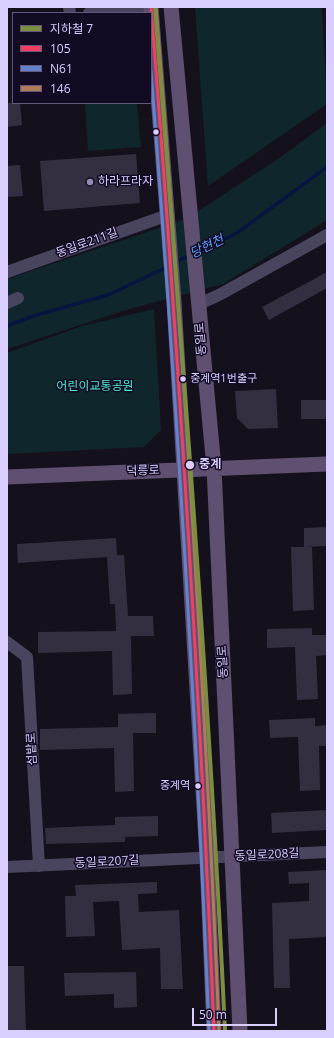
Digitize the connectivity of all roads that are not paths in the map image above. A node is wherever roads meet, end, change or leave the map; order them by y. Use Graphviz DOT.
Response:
graph roads {
  1 [pos="151,7"];
  2 [pos="171,7"];
  3 [pos="99,12"];
  4 [pos="152,19"];
  5 [pos="168,215"];
  6 [pos="327,235"];
  7 [pos="7,272"];
  8 [pos="198,299"];
  9 [pos="327,464"];
  10 [pos="214,468"];
  11 [pos="183,469"];
  12 [pos="7,477"];
  13 [pos="7,642"];
  14 [pos="327,852"];
  15 [pos="233,857"];
  16 [pos="207,858"];
  17 [pos="39,866"];
  18 [pos="7,867"];
  19 [pos="214,1031"];
  20 [pos="240,1031"];
  1 -- 3 [label="street"];
  2 -- 8 [label="main road, 동일로"];
  4 -- 5 [label="main road"];
  5 -- 7 [label="street, 동일로211길"];
  5 -- 11 [label="main road, 동일로"];
  6 -- 8 [label="street"];
  8 -- 10 [label="main road, 동일로"];
  9 -- 10 [label="main road, 덕릉로"];
  10 -- 11 [label="main road, 덕릉로"];
  10 -- 15 [label="main road, 동일로"];
  11 -- 12 [label="main road, 덕릉로"];
  11 -- 16 [label="main road, 동일로"];
  13 -- 17 [label="street, 섬밭로"];
  14 -- 15 [label="street, 동일로208길"];
  15 -- 16 [label="street, 동일로208길"];
  15 -- 20 [label="main road, 동일로"];
  16 -- 17 [label="street, 동일로207길"];
  16 -- 19 [label="main road, 동일로"];
  17 -- 18 [label="street, 동일로207길"];
}
